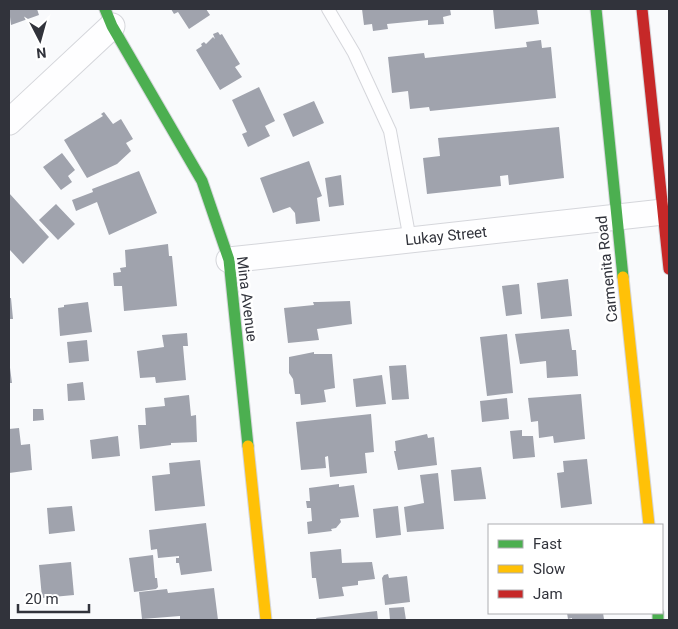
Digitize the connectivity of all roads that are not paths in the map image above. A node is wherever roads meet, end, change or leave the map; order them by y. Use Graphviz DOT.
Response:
graph roads {
  1 [pos="328,9"];
  2 [pos="596,9"];
  3 [pos="642,9"];
  4 [pos="109,17"];
  5 [pos="664,105"];
  6 [pos="9,122"];
  7 [pos="655,133"];
  8 [pos="663,149"];
  9 [pos="666,212"];
  10 [pos="617,217"];
  11 [pos="410,240"];
  12 [pos="229,260"];
  13 [pos="669,269"];
  14 [pos="649,524"];
  15 [pos="266,620"];
  1 -- 11 [label="lane"];
  2 -- 10 [label="main road, Carmenita Road"];
  3 -- 7 [label="main road"];
  4 -- 6 [label="street"];
  4 -- 12 [label="main road, Mina Avenue"];
  5 -- 7 [label="main road"];
  7 -- 8 [label="main road"];
  8 -- 9 [label="main road"];
  9 -- 10 [label="street, Lukay Street"];
  9 -- 13 [label="main road"];
  10 -- 11 [label="street, Lukay Street"];
  10 -- 14 [label="main road, Carmenita Road"];
  11 -- 12 [label="street, Lukay Street"];
  12 -- 15 [label="main road, Mina Avenue"];
}
